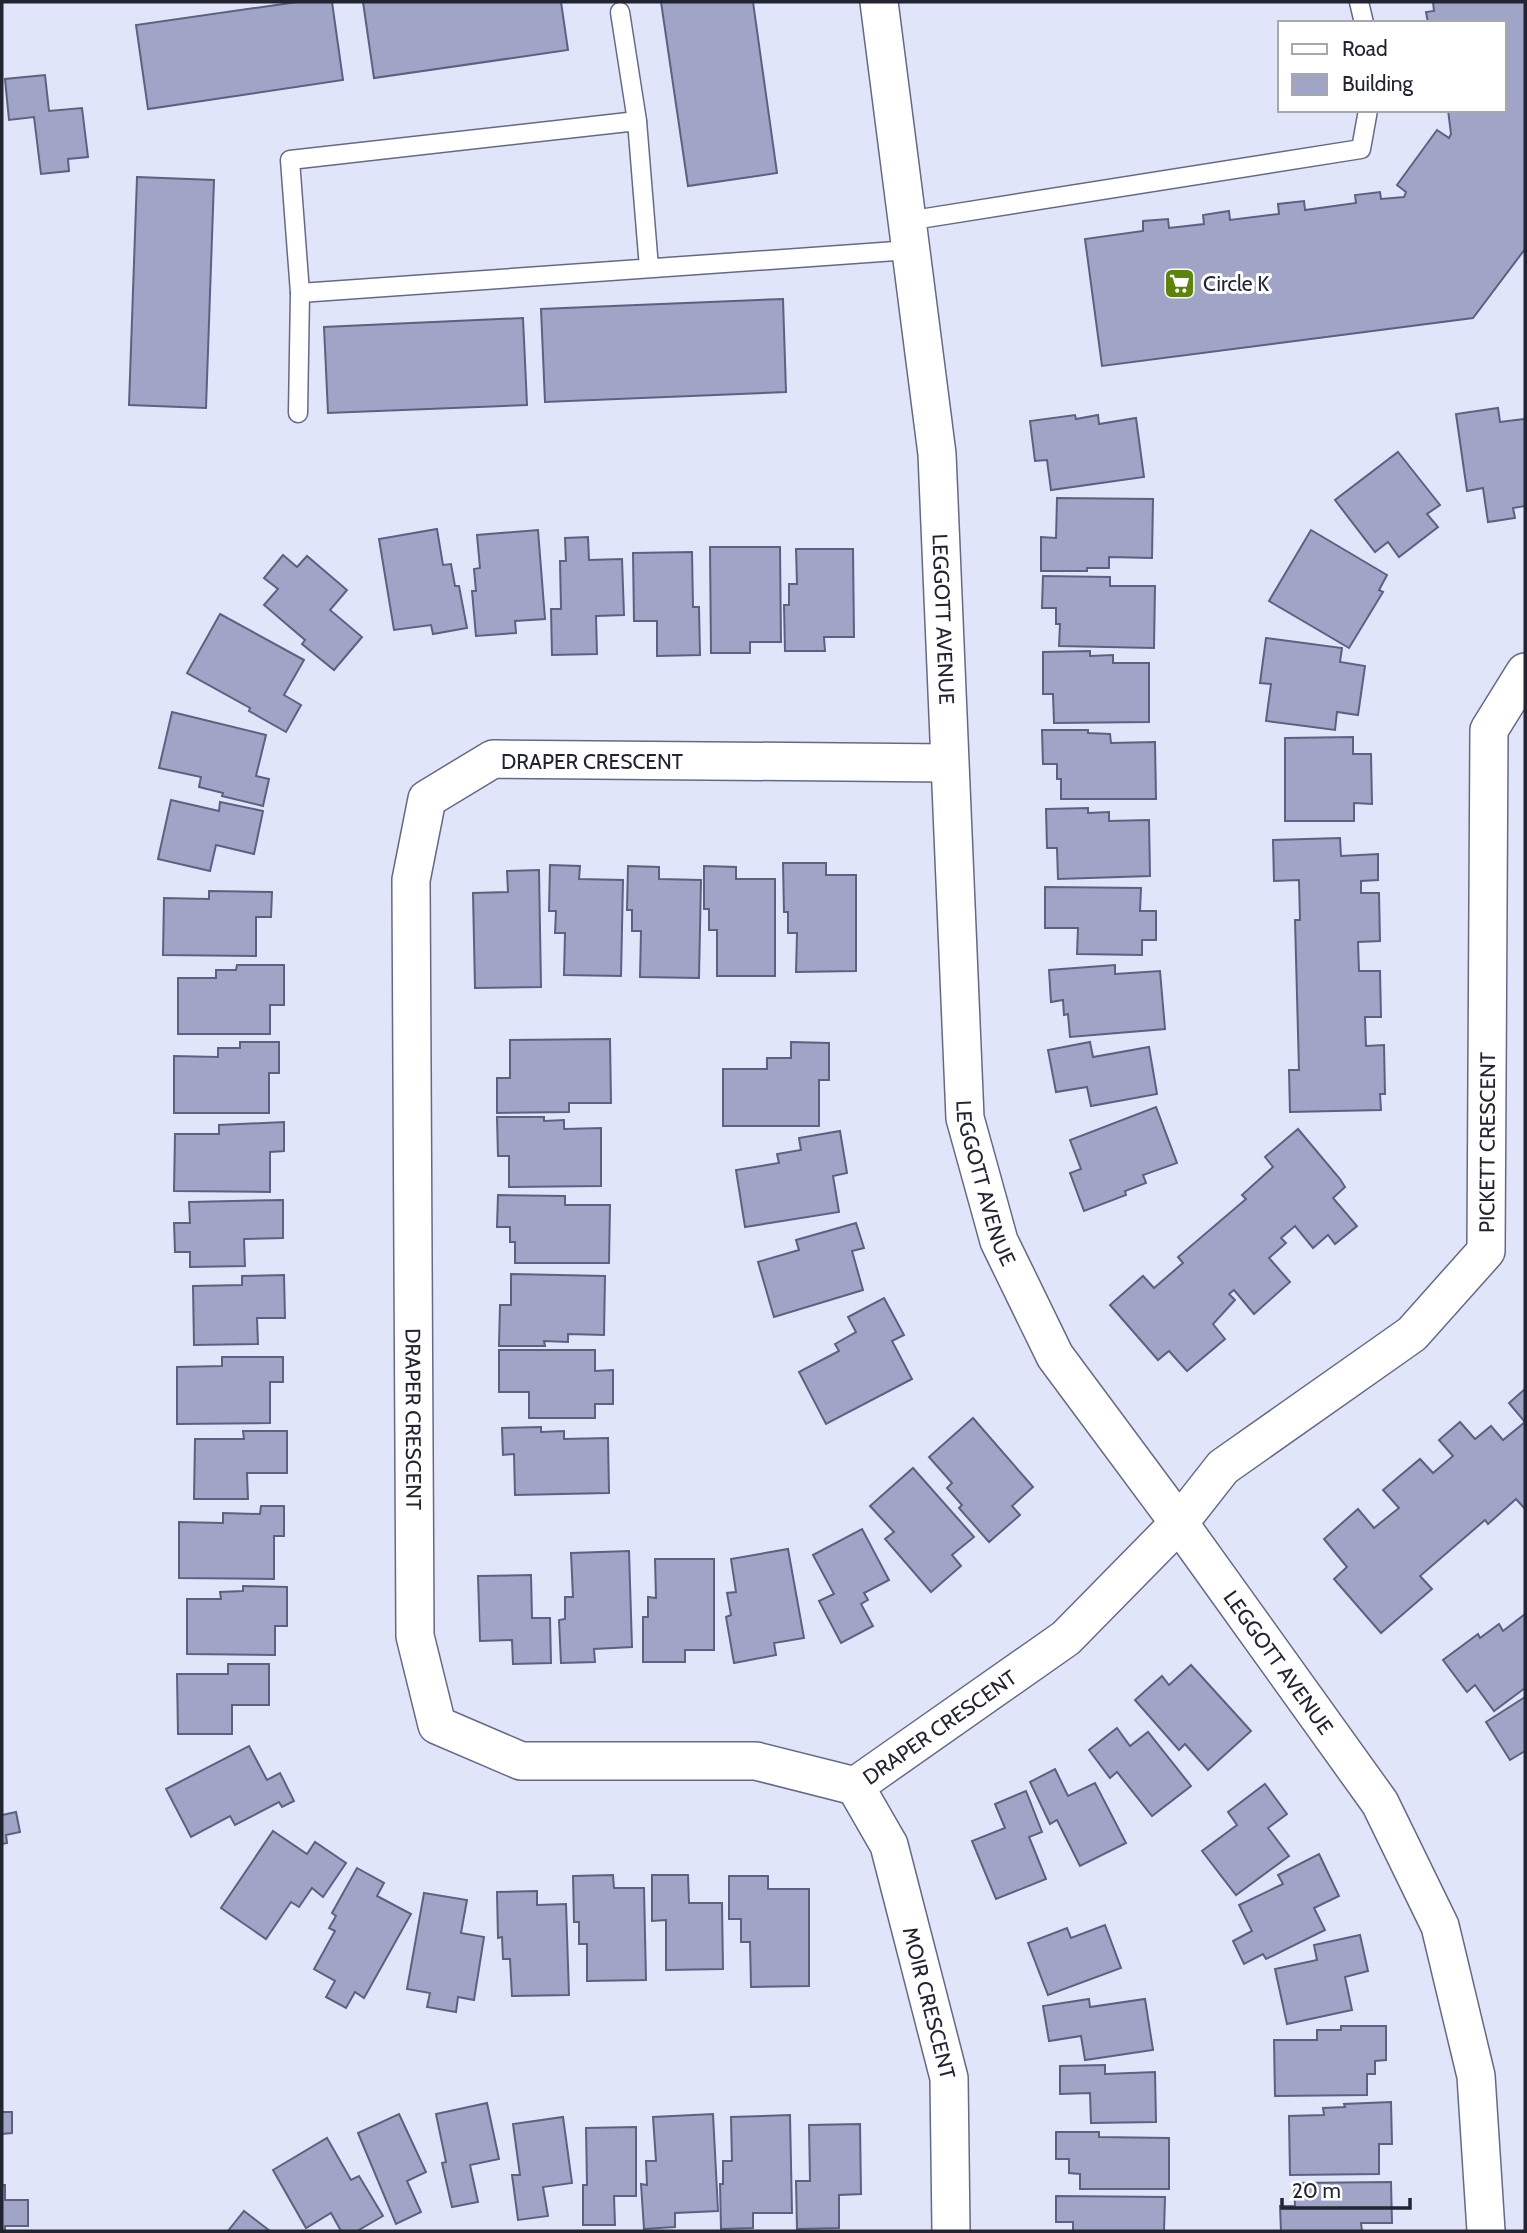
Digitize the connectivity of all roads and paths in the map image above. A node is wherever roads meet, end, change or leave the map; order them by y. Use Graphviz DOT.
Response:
graph roads {
  1 [pos="878,2"];
  2 [pos="1359,2"];
  3 [pos="620,12"];
  4 [pos="1364,21"];
  5 [pos="1368,112"];
  6 [pos="637,121"];
  7 [pos="909,235"];
  8 [pos="649,268"];
  9 [pos="300,293"];
  10 [pos="298,413"];
  11 [pos="1525,672"];
  12 [pos="949,763"];
  13 [pos="1180,1523"];
  14 [pos="855,1786"];
  15 [pos="951,2231"];
  16 [pos="1486,2231"];
  1 -- 7 [label="street, LEGGOTT AVENUE"];
  2 -- 4 [label="lane"];
  3 -- 6 [label="lane"];
  5 -- 7 [label="lane"];
  6 -- 8 [label="lane"];
  6 -- 9 [label="lane"];
  7 -- 8 [label="lane"];
  7 -- 12 [label="street, LEGGOTT AVENUE"];
  8 -- 9 [label="lane"];
  9 -- 10 [label="lane"];
  11 -- 13 [label="street, PICKETT CRESCENT"];
  12 -- 13 [label="street, LEGGOTT AVENUE"];
  12 -- 14 [label="street, DRAPER CRESCENT"];
  13 -- 14 [label="street, DRAPER CRESCENT"];
  13 -- 16 [label="street, LEGGOTT AVENUE"];
  14 -- 15 [label="street, MOIR CRESCENT"];
}
